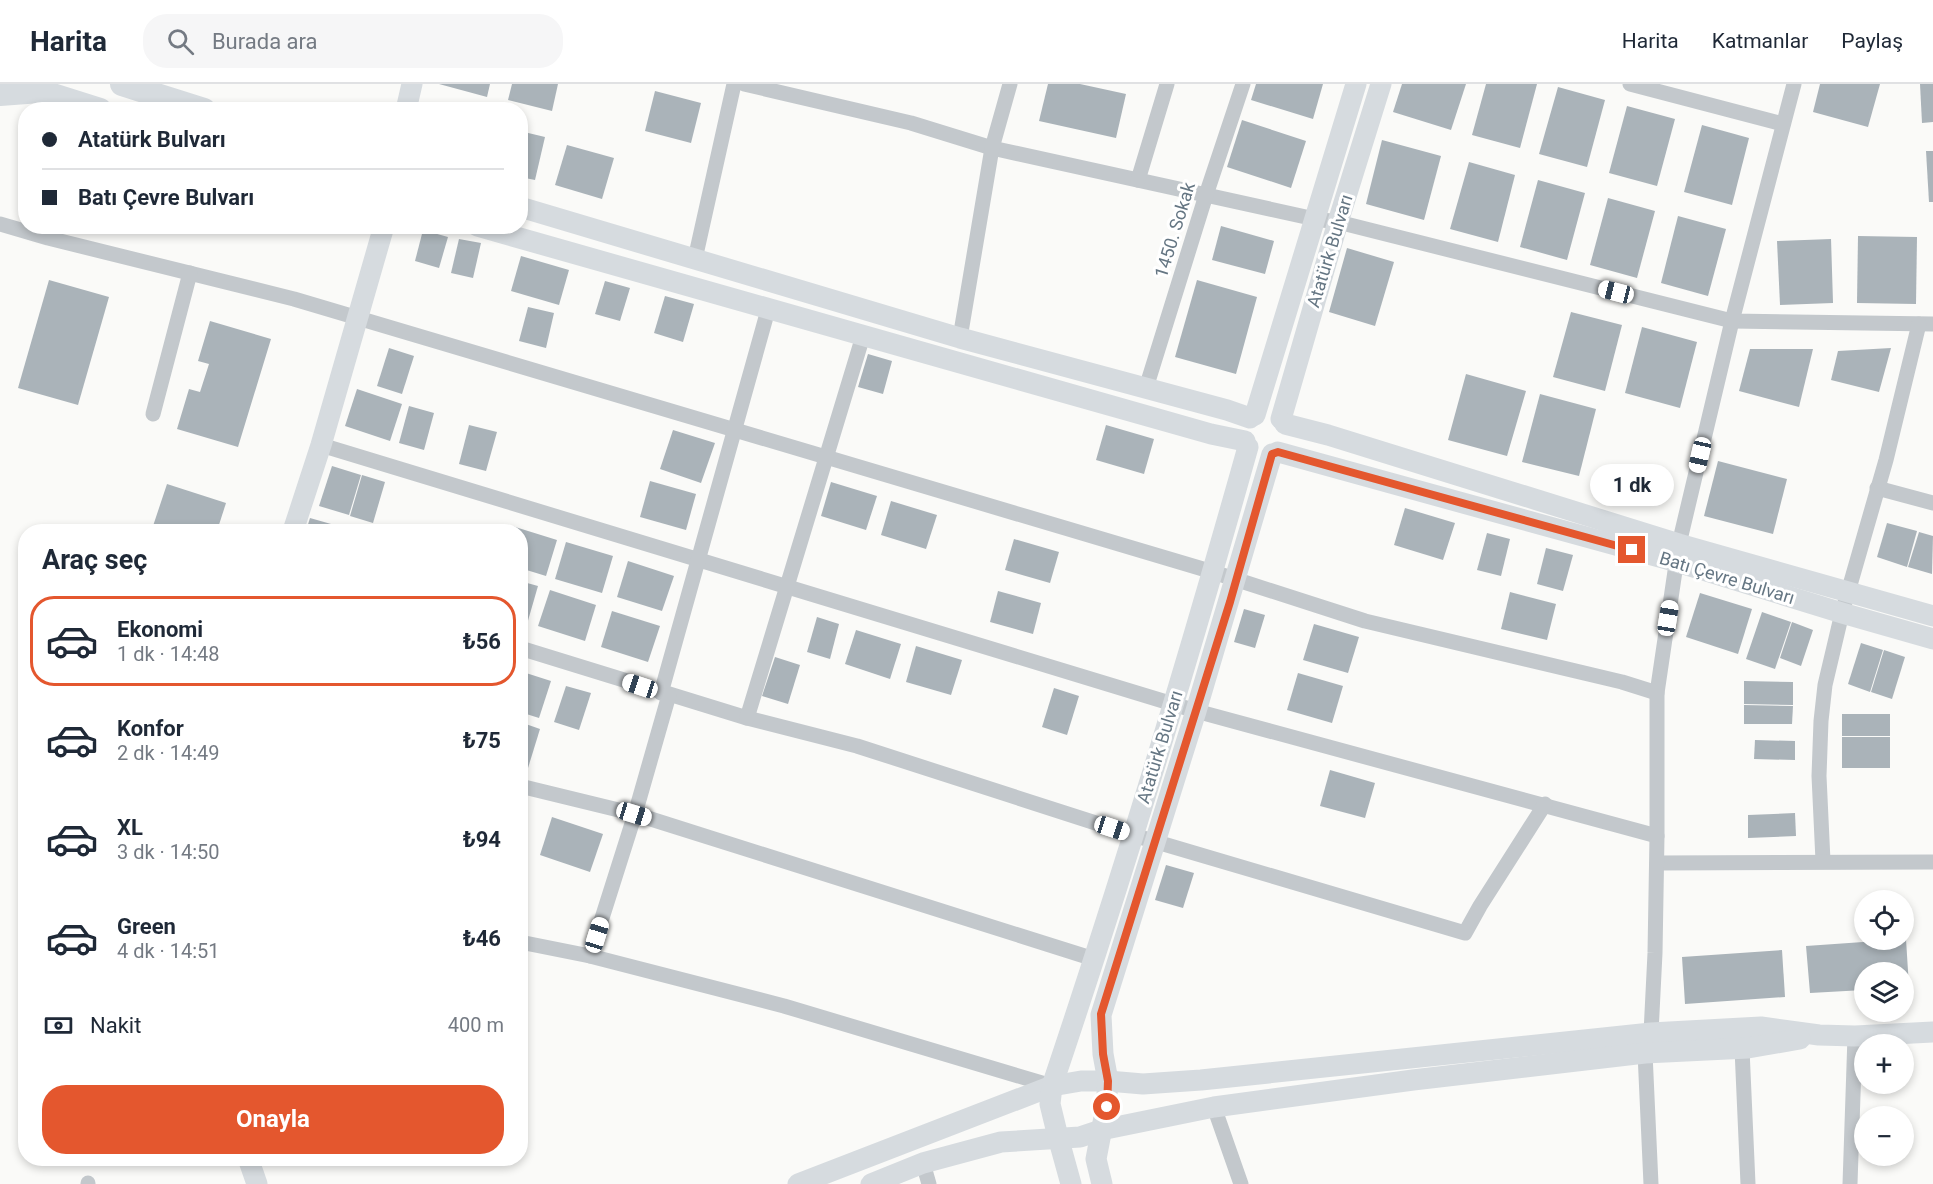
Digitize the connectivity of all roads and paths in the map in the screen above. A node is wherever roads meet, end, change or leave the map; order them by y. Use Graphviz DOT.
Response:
graph roads {
  1 [pos="122,84"];
  2 [pos="412,84"];
  3 [pos="734,84"];
  4 [pos="744,84"];
  5 [pos="1010,84"];
  6 [pos="1167,84"];
  7 [pos="1242,84"];
  8 [pos="1356,84"];
  9 [pos="1381,84"];
  10 [pos="1630,84"];
  11 [pos="1794,84"];
  12 [pos="0,94"];
  13 [pos="76,102"];
  14 [pos="179,102"];
  15 [pos="408,102"];
  16 [pos="1783,124"];
  17 [pos="992,148"];
  18 [pos="1138,180"];
  19 [pos="1206,195"];
  20 [pos="528,209"];
  21 [pos="1315,219"];
  22 [pos="1338,222"];
  23 [pos="0,224"];
  24 [pos="18,229"];
  25 [pos="39,234"];
  26 [pos="382,234"];
  27 [pos="505,234"];
  28 [pos="695,259"];
  29 [pos="190,273"];
  30 [pos="768,310"];
  31 [pos="358,318"];
  32 [pos="1732,321"];
  33 [pos="1926,324"];
  34 [pos="862,336"];
  35 [pos="960,338"];
  36 [pos="1146,388"];
  37 [pos="153,414"];
  38 [pos="1253,417"];
  39 [pos="1283,421"];
  40 [pos="735,430"];
  41 [pos="1247,444"];
  42 [pos="321,445"];
  43 [pos="1275,453"];
  44 [pos="827,457"];
  45 [pos="1877,488"];
  46 [pos="1933,503"];
  47 [pos="295,524"];
  48 [pos="1678,553"];
  49 [pos="698,560"];
  50 [pos="1213,572"];
  51 [pos="1236,580"];
  52 [pos="785,587"];
  53 [pos="1849,591"];
  54 [pos="1842,613"];
  55 [pos="1933,616"];
  56 [pos="1933,639"];
  57 [pos="528,651"];
  58 [pos="1657,693"];
  59 [pos="665,694"];
  60 [pos="1173,704"];
  61 [pos="1196,711"];
  62 [pos="747,718"];
  63 [pos="528,788"];
  64 [pos="1545,804"];
  65 [pos="634,814"];
  66 [pos="1133,835"];
  67 [pos="1657,836"];
  68 [pos="1156,841"];
  69 [pos="1823,861"];
  70 [pos="1933,862"];
  71 [pos="1657,863"];
  72 [pos="528,944"];
  73 [pos="590,956"];
  74 [pos="1094,958"];
  75 [pos="1933,1032"];
  76 [pos="1651,1033"];
  77 [pos="1894,1034"];
  78 [pos="1819,1035"];
  79 [pos="1854,1036"];
  80 [pos="1742,1048"];
  81 [pos="1645,1053"];
  82 [pos="1854,1066"];
  83 [pos="1108,1081"];
  84 [pos="1053,1086"];
  85 [pos="1214,1107"];
  86 [pos="1101,1130"];
  87 [pos="1058,1137"];
  88 [pos="923,1163"];
  89 [pos="251,1166"];
  90 [pos="257,1184"];
  91 [pos="798,1184"];
  92 [pos="871,1184"];
  93 [pos="929,1184"];
  94 [pos="1071,1184"];
  95 [pos="1102,1184"];
  96 [pos="1241,1184"];
  97 [pos="1651,1184"];
  98 [pos="1748,1184"];
  99 [pos="1850,1184"];
  1 -- 14 [label="main road"];
  2 -- 15 [label="main road"];
  3 -- 28 [label="street"];
  4 -- 17 [label="street"];
  5 -- 17 [label="street"];
  6 -- 18 [label="street"];
  7 -- 19 [label="street, 1450. Sokak"];
  8 -- 21 [label="main road, Atatürk Bulvarı"];
  9 -- 22 [label="main road, Atatürk Bulvarı"];
  10 -- 16 [label="street"];
  11 -- 16 [label="street"];
  12 -- 13 [label="main road"];
  16 -- 32 [label="street"];
  17 -- 18 [label="street"];
  17 -- 35 [label="street"];
  18 -- 19 [label="street"];
  19 -- 21 [label="street"];
  19 -- 36 [label="street, 1450. Sokak"];
  20 -- 28 [label="main road"];
  21 -- 22 [label="street"];
  21 -- 38 [label="main road, Atatürk Bulvarı"];
  22 -- 32 [label="street"];
  22 -- 39 [label="main road, Atatürk Bulvarı"];
  23 -- 24 [label="street"];
  25 -- 29 [label="street"];
  26 -- 31 [label="main road"];
  27 -- 30 [label="main road"];
  28 -- 35 [label="main road"];
  29 -- 31 [label="street"];
  29 -- 37 [label="street"];
  30 -- 34 [label="main road"];
  30 -- 40 [label="street"];
  31 -- 40 [label="street"];
  31 -- 42 [label="main road"];
  32 -- 33 [label="street"];
  32 -- 48 [label="street"];
  33 -- 45 [label="street"];
  34 -- 41 [label="main road"];
  34 -- 44 [label="street"];
  35 -- 36 [label="main road"];
  36 -- 38 [label="main road"];
  38 -- 39 [label="main road"];
  38 -- 41 [label="main road"];
  39 -- 43 [label="main road"];
  39 -- 48 [label="main road, Batı Çevre Bulvarı"];
  40 -- 44 [label="street"];
  40 -- 49 [label="street"];
  41 -- 43 [label="main road"];
  41 -- 50 [label="main road, Atatürk Bulvarı"];
  42 -- 47 [label="main road"];
  42 -- 49 [label="street"];
  43 -- 48 [label="main road, Batı Çevre Bulvarı"];
  43 -- 51 [label="main road, Atatürk Bulvarı"];
  44 -- 50 [label="street"];
  44 -- 52 [label="street"];
  45 -- 46 [label="street"];
  45 -- 53 [label="street"];
  48 -- 53 [label="main road, Batı Çevre Bulvarı"];
  48 -- 54 [label="main road, Batı Çevre Bulvarı"];
  48 -- 58 [label="street"];
  49 -- 52 [label="street"];
  49 -- 59 [label="street"];
  50 -- 51 [label="street"];
  50 -- 60 [label="main road, Atatürk Bulvarı"];
  51 -- 58 [label="street"];
  51 -- 61 [label="main road, Atatürk Bulvarı"];
  52 -- 60 [label="street"];
  52 -- 62 [label="street"];
  53 -- 54 [label="street"];
  53 -- 55 [label="main road, Batı Çevre Bulvarı"];
  54 -- 56 [label="main road, Batı Çevre Bulvarı"];
  54 -- 69 [label="street"];
  57 -- 59 [label="street"];
  58 -- 67 [label="street"];
  59 -- 62 [label="street"];
  59 -- 65 [label="street"];
  60 -- 61 [label="street"];
  60 -- 66 [label="main road, Atatürk Bulvarı"];
  61 -- 64 [label="street"];
  61 -- 68 [label="main road, Atatürk Bulvarı"];
  62 -- 66 [label="street"];
  63 -- 65 [label="street"];
  64 -- 67 [label="street"];
  64 -- 68 [label="street"];
  65 -- 73 [label="street"];
  65 -- 74 [label="street"];
  66 -- 68 [label="street"];
  66 -- 74 [label="main road, Atatürk Bulvarı"];
  67 -- 71 [label="street"];
  68 -- 83 [label="main road, Atatürk Bulvarı"];
  69 -- 70 [label="street"];
  69 -- 71 [label="street"];
  71 -- 76 [label="street"];
  72 -- 73 [label="street"];
  73 -- 84 [label="street"];
  74 -- 84 [label="main road, Atatürk Bulvarı"];
  75 -- 77 [label="main road"];
  76 -- 78 [label="main road"];
  76 -- 81 [label="street"];
  76 -- 83 [label="main road"];
  78 -- 79 [label="main road"];
  78 -- 80 [label="main road"];
  80 -- 81 [label="main road"];
  80 -- 98 [label="street"];
  81 -- 85 [label="main road"];
  81 -- 97 [label="street"];
  82 -- 99 [label="street"];
  83 -- 84 [label="main road"];
  83 -- 86 [label="main road, Atatürk Bulvarı"];
  84 -- 87 [label="main road, Atatürk Bulvarı"];
  84 -- 91 [label="main road"];
  85 -- 86 [label="main road"];
  85 -- 96 [label="street"];
  86 -- 87 [label="main road"];
  86 -- 95 [label="main road, Atatürk Bulvarı"];
  87 -- 88 [label="main road"];
  87 -- 94 [label="main road, Atatürk Bulvarı"];
  88 -- 92 [label="main road"];
  88 -- 93 [label="street"];
  89 -- 90 [label="main road"];
}
